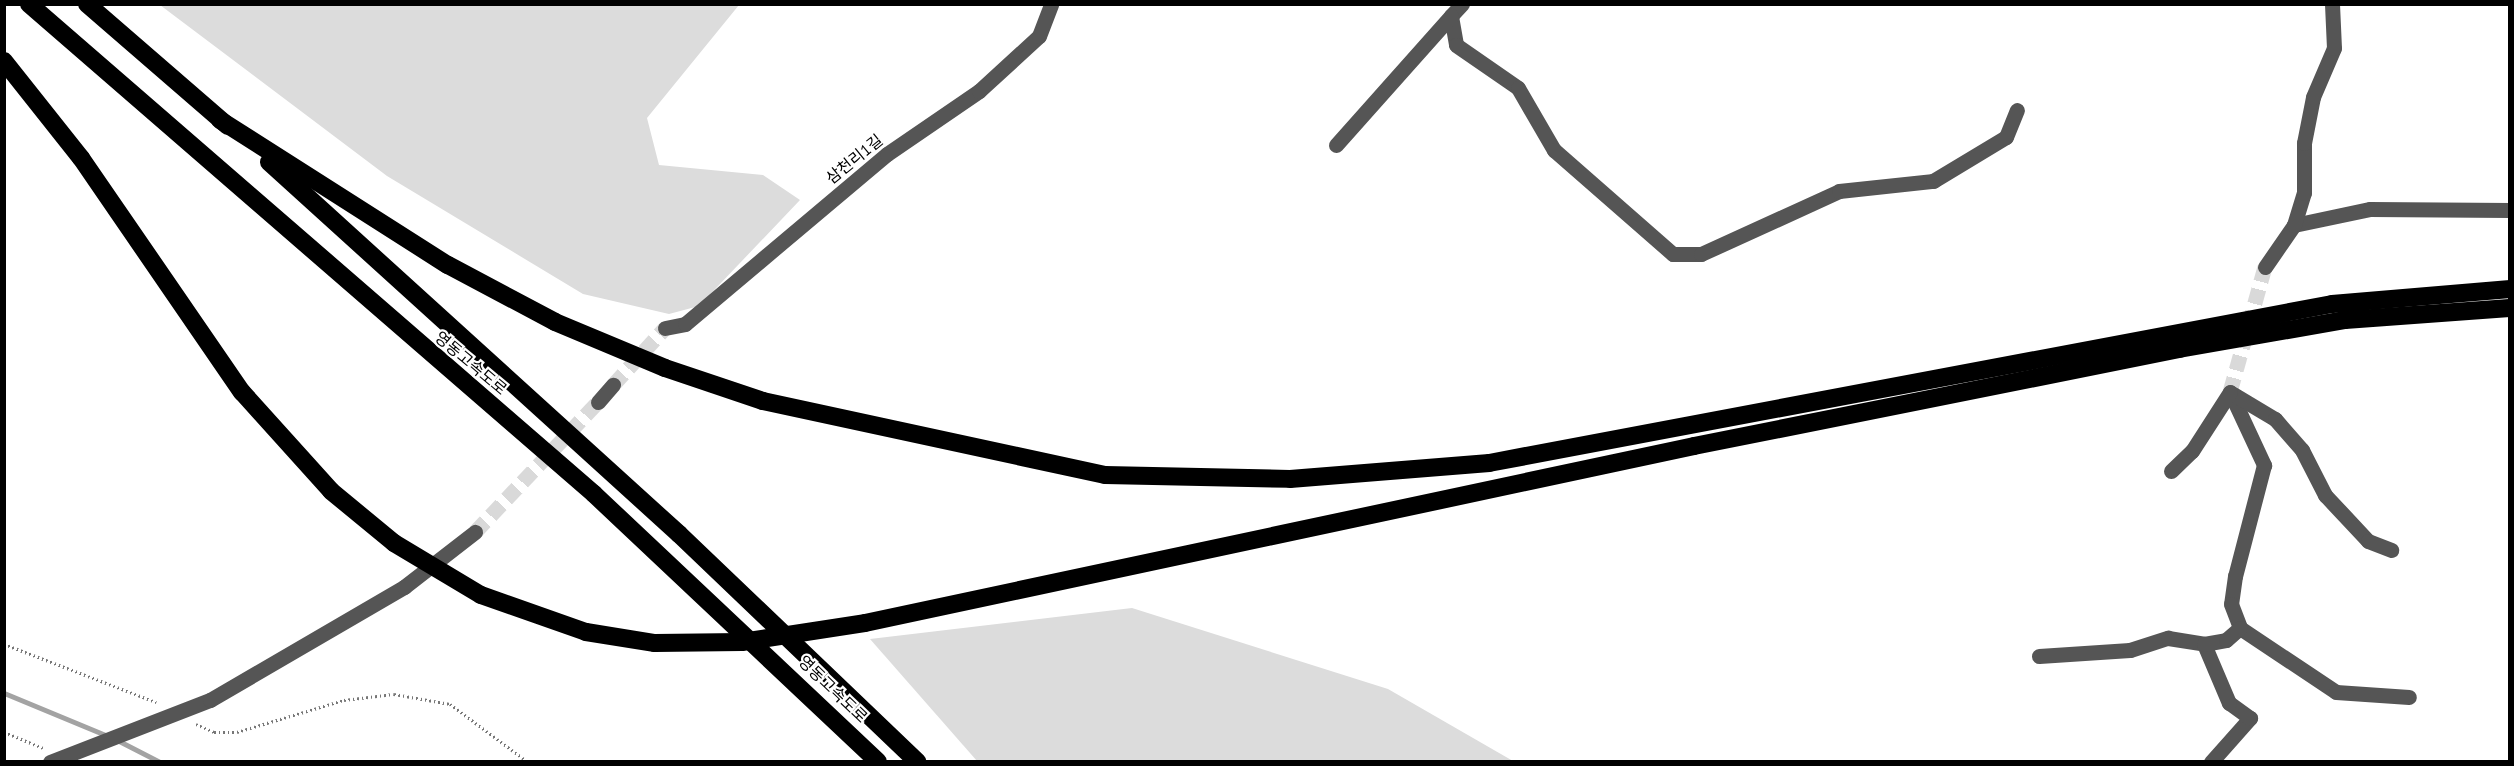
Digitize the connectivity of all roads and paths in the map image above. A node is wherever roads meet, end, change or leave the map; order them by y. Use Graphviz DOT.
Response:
graph roads {
  1 [pos="29,4"];
  2 [pos="87,4"];
  3 [pos="1051,4"];
  4 [pos="1462,4"];
  5 [pos="2332,4"];
  6 [pos="1451,16"];
  7 [pos="4,61"];
  8 [pos="2017,111"];
  9 [pos="220,120"];
  10 [pos="1336,145"];
  11 [pos="2510,210"];
  12 [pos="2294,225"];
  13 [pos="2265,267"];
  14 [pos="2510,289"];
  15 [pos="2510,308"];
  16 [pos="665,328"];
  17 [pos="613,386"];
  18 [pos="2230,392"];
  19 [pos="598,402"];
  20 [pos="2171,471"];
  21 [pos="475,532"];
  22 [pos="2391,550"];
  23 [pos="2240,628"];
  24 [pos="4,644"];
  25 [pos="2204,644"];
  26 [pos="2039,656"];
  27 [pos="2409,697"];
  28 [pos="168,712"];
  29 [pos="4,732"];
  30 [pos="56,759"];
  31 [pos="528,762"];
  32 [pos="878,762"];
  33 [pos="918,762"];
  34 [pos="2211,762"];
  1 -- 32 [label="highway, 영동고속도로"];
  2 -- 9 [label="highway, 영동고속도로"];
  3 -- 16 [label="lane, 삼천리1길"];
  4 -- 6 [label="lane"];
  5 -- 12 [label="lane"];
  6 -- 8 [label="lane"];
  6 -- 10 [label="lane"];
  7 -- 15 [label="highway"];
  9 -- 14 [label="highway"];
  9 -- 33 [label="highway, 영동고속도로"];
  11 -- 12 [label="lane"];
  12 -- 13 [label="lane"];
  17 -- 19 [label="lane"];
  18 -- 20 [label="lane"];
  18 -- 22 [label="lane"];
  18 -- 23 [label="lane"];
  21 -- 28 [label="lane"];
  23 -- 25 [label="lane"];
  23 -- 27 [label="lane"];
  24 -- 28 [label="path"];
  25 -- 26 [label="lane"];
  25 -- 34 [label="lane"];
  28 -- 30 [label="lane"];
  28 -- 31 [label="path"];
  29 -- 30 [label="path"];
}
